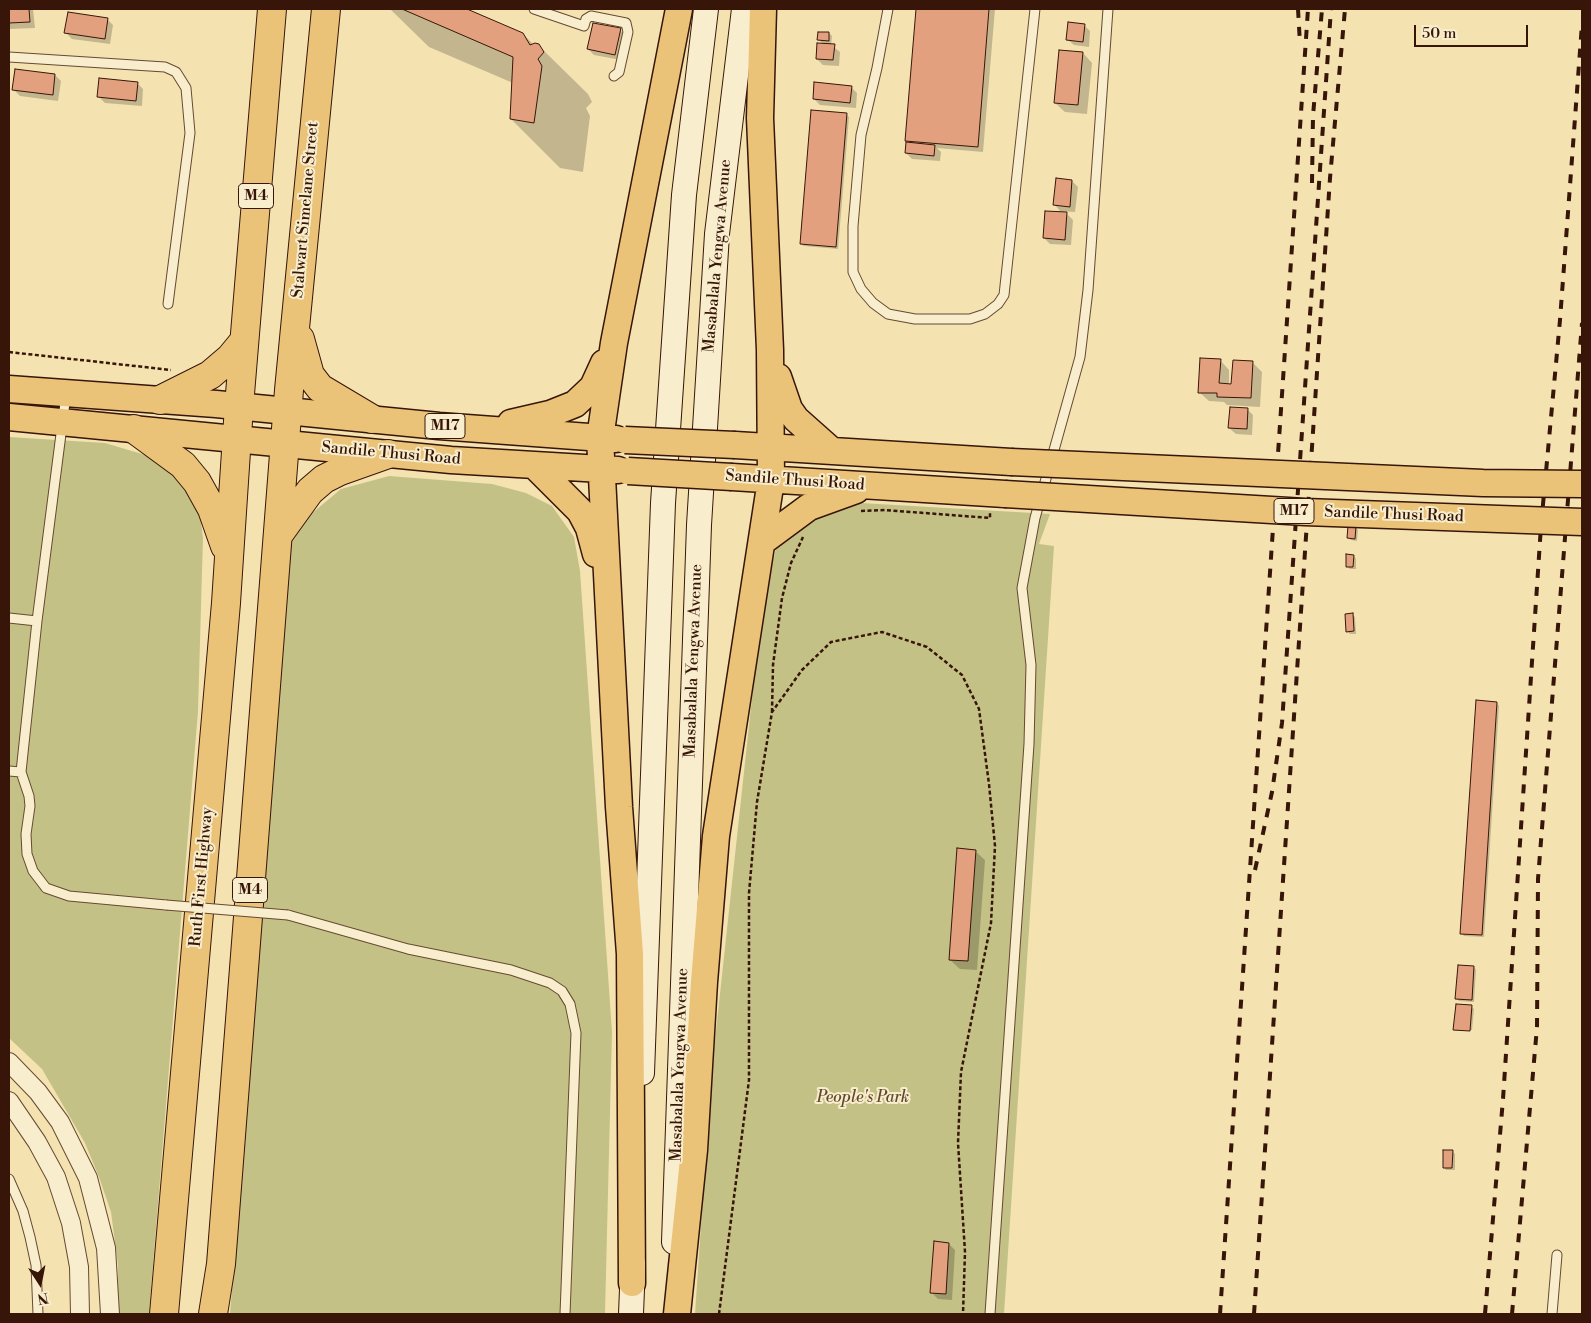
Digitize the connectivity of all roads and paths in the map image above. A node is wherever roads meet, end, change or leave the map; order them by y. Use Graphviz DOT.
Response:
graph roads {
  1 [pos="272,9"];
  2 [pos="326,9"];
  3 [pos="534,9"];
  4 [pos="679,9"];
  5 [pos="706,9"];
  6 [pos="744,9"];
  7 [pos="763,9"];
  8 [pos="888,9"];
  9 [pos="1035,9"];
  10 [pos="1108,9"];
  11 [pos="9,57"];
  12 [pos="614,76"];
  13 [pos="168,304"];
  14 [pos="296,321"];
  15 [pos="244,341"];
  16 [pos="614,343"];
  17 [pos="770,350"];
  18 [pos="9,352"];
  19 [pos="178,370"];
  20 [pos="9,389"];
  21 [pos="66,393"];
  22 [pos="160,400"];
  23 [pos="239,406"];
  24 [pos="288,411"];
  25 [pos="9,417"];
  26 [pos="372,419"];
  27 [pos="62,423"];
  28 [pos="134,429"];
  29 [pos="484,429"];
  30 [pos="600,438"];
  31 [pos="236,439"];
  32 [pos="285,444"];
  33 [pos="772,447"];
  34 [pos="832,451"];
  35 [pos="388,454"];
  36 [pos="534,465"];
  37 [pos="600,469"];
  38 [pos="771,480"];
  39 [pos="1582,484"];
  40 [pos="868,486"];
  41 [pos="999,494"];
  42 [pos="856,511"];
  43 [pos="1582,522"];
  44 [pos="810,531"];
  45 [pos="278,536"];
  46 [pos="763,541"];
  47 [pos="229,559"];
  48 [pos="9,618"];
  49 [pos="37,621"];
  50 [pos="610,644"];
  51 [pos="772,712"];
  52 [pos="9,771"];
  53 [pos="21,772"];
  54 [pos="9,1062"];
  55 [pos="9,1101"];
  56 [pos="9,1178"];
  57 [pos="1557,1255"];
  58 [pos="632,1283"];
  59 [pos="38,1314"];
  60 [pos="80,1314"];
  61 [pos="110,1314"];
  62 [pos="164,1314"];
  63 [pos="213,1314"];
  64 [pos="566,1314"];
  65 [pos="631,1314"];
  66 [pos="671,1314"];
  67 [pos="677,1314"];
  68 [pos="719,1314"];
  69 [pos="963,1314"];
  70 [pos="990,1314"];
  71 [pos="1552,1314"];
  1 -- 15 [label="highway, M4"];
  2 -- 14 [label="highway, Stalwart Simelane Street / M4"];
  3 -- 12 [label="lane"];
  4 -- 16 [label="main road"];
  5 -- 58 [label="main road"];
  6 -- 66 [label="main road, Masabalala Yengwa Avenue"];
  7 -- 17 [label="main road"];
  8 -- 9 [label="lane"];
  10 -- 70 [label="lane"];
  11 -- 13 [label="lane"];
  14 -- 24 [label="highway, Stalwart Simelane Street / M4"];
  14 -- 26 [label="highway"];
  15 -- 22 [label="highway"];
  15 -- 23 [label="highway, M4"];
  16 -- 29 [label="main road"];
  16 -- 30 [label="main road"];
  17 -- 33 [label="main road"];
  17 -- 34 [label="main road"];
  18 -- 19 [label="path"];
  20 -- 21 [label="main road, Sandile Thusi Road / M17"];
  21 -- 22 [label="main road, Sandile Thusi Road / M17"];
  21 -- 27 [label="lane"];
  22 -- 23 [label="main road, Sandile Thusi Road / M17"];
  23 -- 24 [label="main road, Sandile Thusi Road / M17"];
  23 -- 31 [label="highway, M4"];
  24 -- 26 [label="main road, Sandile Thusi Road / M17"];
  24 -- 32 [label="highway, M4"];
  25 -- 27 [label="main road, Sandile Thusi Road / M17"];
  26 -- 29 [label="main road, Sandile Thusi Road / M17"];
  27 -- 28 [label="main road, Sandile Thusi Road / M17"];
  27 -- 49 [label="lane"];
  28 -- 31 [label="main road, Sandile Thusi Road / M17"];
  28 -- 47 [label="highway"];
  29 -- 30 [label="main road, Sandile Thusi Road / M17"];
  30 -- 33 [label="main road, Sandile Thusi Road / M17, bridge"];
  30 -- 37 [label="main road"];
  31 -- 32 [label="main road, Sandile Thusi Road / M17"];
  31 -- 47 [label="highway, Ruth First Highway / M4"];
  32 -- 35 [label="main road, Sandile Thusi Road / M17"];
  32 -- 45 [label="highway, M4"];
  33 -- 34 [label="main road, Sandile Thusi Road / M17"];
  33 -- 38 [label="main road"];
  34 -- 39 [label="main road, Sandile Thusi Road / M17, bridge"];
  35 -- 36 [label="main road, Sandile Thusi Road / M17"];
  35 -- 45 [label="highway"];
  36 -- 37 [label="main road, Sandile Thusi Road / M17"];
  36 -- 50 [label="main road"];
  37 -- 38 [label="main road, Sandile Thusi Road / M17, bridge"];
  37 -- 50 [label="main road"];
  38 -- 40 [label="main road, Sandile Thusi Road / M17"];
  38 -- 46 [label="main road"];
  40 -- 41 [label="main road, Sandile Thusi Road / M17"];
  40 -- 46 [label="main road"];
  41 -- 42 [label="path"];
  41 -- 43 [label="main road, Sandile Thusi Road / M17, bridge"];
  44 -- 51 [label="path"];
  45 -- 63 [label="highway, M4"];
  46 -- 67 [label="main road"];
  47 -- 62 [label="highway, Ruth First Highway / M4"];
  48 -- 49 [label="lane"];
  49 -- 53 [label="lane"];
  50 -- 58 [label="main road"];
  51 -- 68 [label="path"];
  51 -- 69 [label="path"];
  52 -- 53 [label="lane"];
  53 -- 64 [label="lane, bridge"];
  54 -- 61 [label="street"];
  55 -- 60 [label="street"];
  56 -- 59 [label="lane"];
  57 -- 71 [label="lane"];
  58 -- 65 [label="main road"];
}
